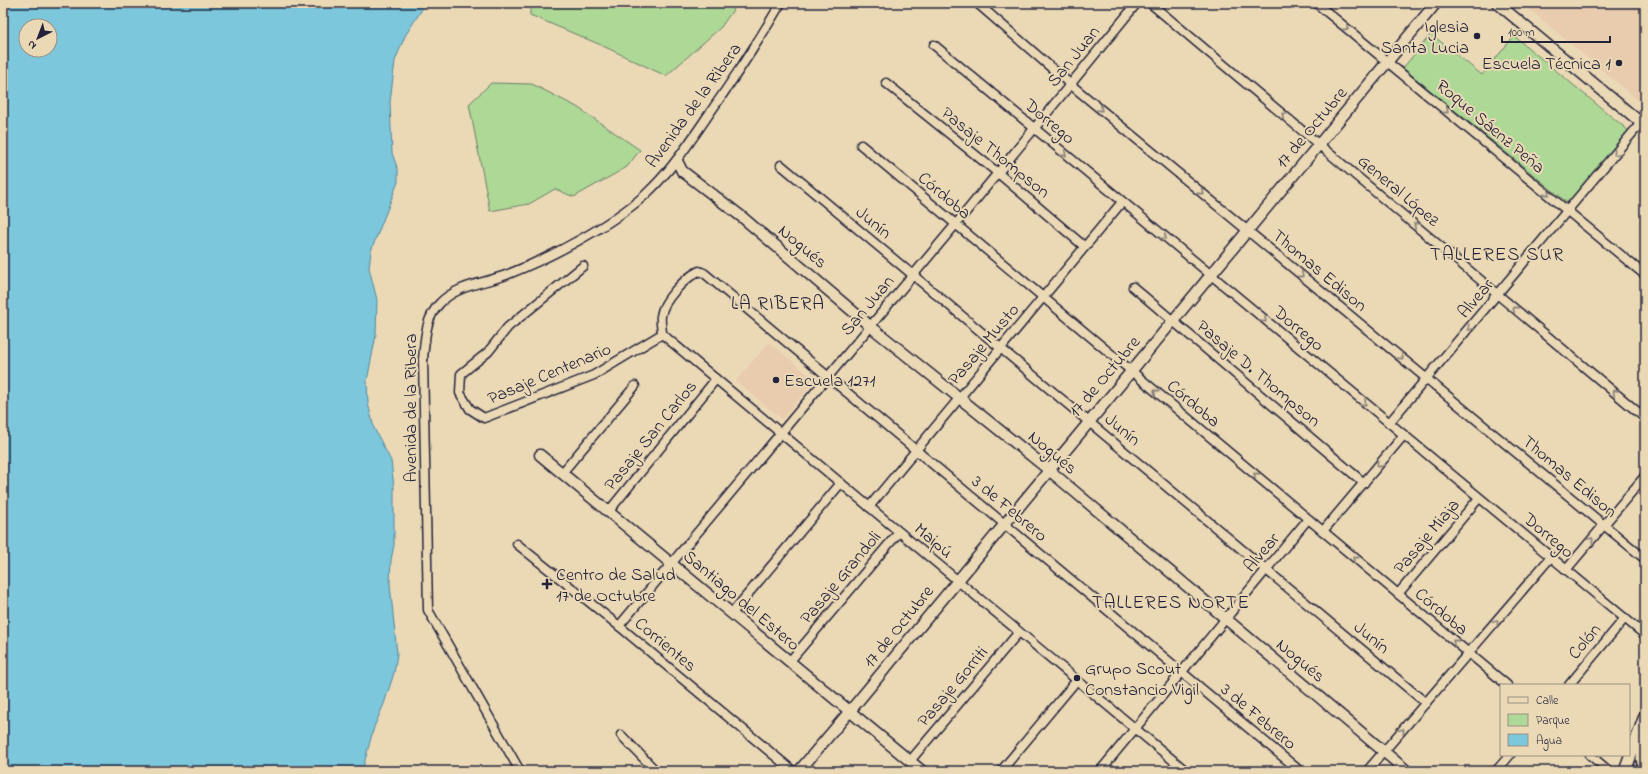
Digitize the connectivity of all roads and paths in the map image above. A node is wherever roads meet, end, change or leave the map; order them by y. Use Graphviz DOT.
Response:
graph roads {
  1 [pos="781,3"];
  2 [pos="977,3"];
  3 [pos="1137,3"];
  4 [pos="1150,3"];
  5 [pos="1316,3"];
  6 [pos="1436,3"];
  7 [pos="1497,3"];
  8 [pos="934,45"];
  9 [pos="1387,62"];
  10 [pos="886,83"];
  11 [pos="1070,84"];
  12 [pos="1644,122"];
  13 [pos="1034,129"];
  14 [pos="1319,144"];
  15 [pos="861,145"];
  16 [pos="677,161"];
  17 [pos="781,164"];
  18 [pos="998,173"];
  19 [pos="1122,202"];
  20 [pos="1567,210"];
  21 [pos="956,224"];
  22 [pos="1247,230"];
  23 [pos="1085,247"];
  24 [pos="583,266"];
  25 [pos="1210,275"];
  26 [pos="1645,275"];
  27 [pos="912,276"];
  28 [pos="1133,287"];
  29 [pos="1498,295"];
  30 [pos="1043,297"];
  31 [pos="1173,320"];
  32 [pos="870,326"];
  33 [pos="662,334"];
  34 [pos="1000,349"];
  35 [pos="1131,371"];
  36 [pos="828,377"];
  37 [pos="716,379"];
  38 [pos="1427,379"];
  39 [pos="635,386"];
  40 [pos="960,397"];
  41 [pos="1645,418"];
  42 [pos="1088,422"];
  43 [pos="1389,423"];
  44 [pos="781,433"];
  45 [pos="1404,435"];
  46 [pos="916,450"];
  47 [pos="540,455"];
  48 [pos="1049,470"];
  49 [pos="562,473"];
  50 [pos="1645,476"];
  51 [pos="841,483"];
  52 [pos="1364,483"];
  53 [pos="1479,498"];
  54 [pos="869,507"];
  55 [pos="609,511"];
  56 [pos="1308,519"];
  57 [pos="1004,524"];
  58 [pos="1604,525"];
  59 [pos="1323,531"];
  60 [pos="899,532"];
  61 [pos="517,544"];
  62 [pos="1551,557"];
  63 [pos="1645,559"];
  64 [pos="672,564"];
  65 [pos="1266,570"];
  66 [pos="1566,570"];
  67 [pos="957,580"];
  68 [pos="1398,594"];
  69 [pos="732,613"];
  70 [pos="1625,618"];
  71 [pos="1226,619"];
  72 [pos="620,626"];
  73 [pos="1019,632"];
  74 [pos="1645,635"];
  75 [pos="1469,653"];
  76 [pos="790,661"];
  77 [pos="1182,672"];
  78 [pos="1077,680"];
  79 [pos="1506,684"];
  80 [pos="1570,684"];
  81 [pos="1426,703"];
  82 [pos="850,711"];
  83 [pos="1645,716"];
  84 [pos="1135,729"];
  85 [pos="621,735"];
  86 [pos="1644,736"];
  87 [pos="1384,751"];
  88 [pos="1509,756"];
  89 [pos="1591,756"];
  90 [pos="910,761"];
  91 [pos="520,771"];
  92 [pos="656,771"];
  93 [pos="793,771"];
  94 [pos="799,771"];
  95 [pos="922,771"];
  96 [pos="1001,771"];
  97 [pos="1100,771"];
  98 [pos="1186,771"];
  99 [pos="1300,771"];
  100 [pos="1368,771"];
  101 [pos="1407,771"];
  102 [pos="1496,771"];
  103 [pos="1609,771"];
  104 [pos="1625,771"];
  105 [pos="1633,771"];
  106 [pos="1645,771"];
  1 -- 16 [label="street, Avenida de la Ribera"];
  2 -- 11 [label="street, Thomas Edison"];
  3 -- 11 [label="street, San Juan"];
  14 -- 4 [label="street, General López, one-way"];
  5 -- 9 [label="street, Roque Sáenz Peña, one-way"];
  6 -- 9 [label="street, 17 de Octubre"];
  7 -- 12 [label="street"];
  8 -- 13 [label="street, Dorrego"];
  9 -- 14 [label="street, 17 de Octubre"];
  9 -- 20 [label="street, Roque Sáenz Peña, one-way"];
  10 -- 18 [label="street, Pasaje Thompson"];
  11 -- 13 [label="street, San Juan"];
  11 -- 22 [label="street, Thomas Edison, one-way"];
  12 -- 20 [label="street, Alvear, one-way"];
  13 -- 18 [label="street, San Juan"];
  13 -- 19 [label="street, Dorrego, one-way"];
  14 -- 22 [label="street, 17 de Octubre"];
  29 -- 14 [label="street, General López, one-way"];
  15 -- 21 [label="street, Córdoba"];
  16 -- 32 [label="street, Nogués"];
  16 -- 91 [label="street, Avenida de la Ribera"];
  17 -- 27 [label="street, Junín"];
  18 -- 21 [label="street, San Juan"];
  18 -- 23 [label="street, Pasaje Thompson"];
  19 -- 23 [label="street, Pasaje Musto"];
  19 -- 25 [label="street, Dorrego, one-way"];
  20 -- 26 [label="street, Roque Sáenz Peña"];
  20 -- 29 [label="street, Alvear"];
  21 -- 27 [label="street, San Juan"];
  21 -- 30 [label="street, Córdoba"];
  22 -- 25 [label="street, 17 de Octubre"];
  22 -- 38 [label="street, Thomas Edison, one-way"];
  23 -- 30 [label="street, Pasaje Musto"];
  24 -- 33 [label="street, Pasaje Centenario"];
  25 -- 31 [label="street, 17 de Octubre"];
  25 -- 43 [label="street, Dorrego, one-way"];
  27 -- 32 [label="street, San Juan"];
  27 -- 34 [label="street, Junín"];
  28 -- 31 [label="street, Pasaje D. Thompson"];
  29 -- 38 [label="street, Alvear, one-way"];
  41 -- 29 [label="street, General López, one-way"];
  30 -- 34 [label="street, Pasaje Musto"];
  30 -- 35 [label="street, Córdoba"];
  31 -- 35 [label="street, 17 de Octubre"];
  31 -- 52 [label="street, Pasaje D. Thompson"];
  32 -- 36 [label="street, San Juan"];
  32 -- 40 [label="street, Nogués"];
  33 -- 36 [label="street, 3 de Febrero"];
  33 -- 37 [label="street, Maipú"];
  34 -- 40 [label="street, Pasaje Musto"];
  34 -- 42 [label="street, Junín"];
  35 -- 42 [label="street, 17 de Octubre"];
  56 -- 35 [label="street, Córdoba, one-way"];
  36 -- 44 [label="street, San Juan"];
  36 -- 46 [label="street, 3 de Febrero"];
  37 -- 44 [label="street, Maipú"];
  37 -- 55 [label="street, Pasaje San Carlos"];
  38 -- 43 [label="street, Alvear"];
  38 -- 58 [label="street, Thomas Edison"];
  39 -- 49 [label="street"];
  40 -- 46 [label="street, Pasaje Musto"];
  40 -- 48 [label="street, Nogués"];
  42 -- 48 [label="street, 17 de Octubre"];
  42 -- 65 [label="street, Junín"];
  43 -- 45 [label="street, Dorrego"];
  44 -- 51 [label="street, Maipú"];
  44 -- 64 [label="street, San Juan"];
  45 -- 52 [label="street, one-way"];
  45 -- 53 [label="street, Dorrego"];
  46 -- 54 [label="street, Pasaje Musto"];
  46 -- 57 [label="street, 3 de Febrero"];
  47 -- 49 [label="street, Santiago del Estero"];
  48 -- 57 [label="street, 17 de Octubre"];
  48 -- 71 [label="street, Nogués"];
  49 -- 55 [label="street, Santiago del Estero"];
  50 -- 58 [label="street"];
  51 -- 54 [label="street, Maipú"];
  51 -- 69 [label="street"];
  52 -- 59 [label="street"];
  53 -- 62 [label="street, Dorrego"];
  53 -- 68 [label="street, Pasaje Miaja"];
  54 -- 60 [label="street, Maipú"];
  55 -- 64 [label="street, Santiago del Estero"];
  56 -- 59 [label="street, Córdoba"];
  56 -- 65 [label="street, Alvear"];
  57 -- 67 [label="street, 17 de Octubre"];
  57 -- 77 [label="street, 3 de Febrero"];
  58 -- 63 [label="street, Thomas Edison"];
  66 -- 58 [label="street, one-way"];
  68 -- 59 [label="street, Córdoba, one-way"];
  60 -- 67 [label="street, Maipú"];
  60 -- 76 [label="street, Pasaje Grandoli"];
  61 -- 72 [label="street, Corrientes"];
  62 -- 66 [label="street, Dorrego"];
  75 -- 62 [label="street, one-way"];
  64 -- 69 [label="street, Santiago del Estero"];
  64 -- 72 [label="street, San Juan"];
  65 -- 71 [label="street, Alvear"];
  65 -- 81 [label="street, Junín"];
  66 -- 70 [label="street, Dorrego"];
  67 -- 73 [label="street, Maipú"];
  67 -- 82 [label="street, 17 de Octubre"];
  75 -- 68 [label="street, Córdoba, one-way"];
  69 -- 76 [label="street, Santiago del Estero"];
  70 -- 74 [label="street, Dorrego"];
  70 -- 80 [label="street, Colón"];
  71 -- 77 [label="street, Alvear"];
  71 -- 87 [label="street, Nogués"];
  72 -- 93 [label="street, Corrientes"];
  73 -- 78 [label="street, Maipú"];
  73 -- 90 [label="street, Pasaje Gorriti"];
  75 -- 79 [label="street, Córdoba"];
  75 -- 81 [label="street"];
  76 -- 82 [label="street, Santiago del Estero"];
  77 -- 84 [label="street, Alvear"];
  77 -- 99 [label="street, 3 de Febrero"];
  78 -- 84 [label="street, Maipú"];
  78 -- 96 [label="street"];
  87 -- 81 [label="street, one-way"];
  82 -- 90 [label="street, Santiago del Estero"];
  82 -- 94 [label="street, 17 de Octubre"];
  83 -- 104 [label="main road"];
  84 -- 97 [label="street, Alvear"];
  84 -- 98 [label="street, Maipú"];
  85 -- 92 [label="street"];
  86 -- 105 [label="main road"];
  86 -- 106 [label="main road"];
  87 -- 100 [label="street"];
  87 -- 101 [label="street, Nogués"];
  88 -- 102 [label="street"];
  89 -- 103 [label="street"];
  90 -- 95 [label="street, Santiago del Estero"];
}
